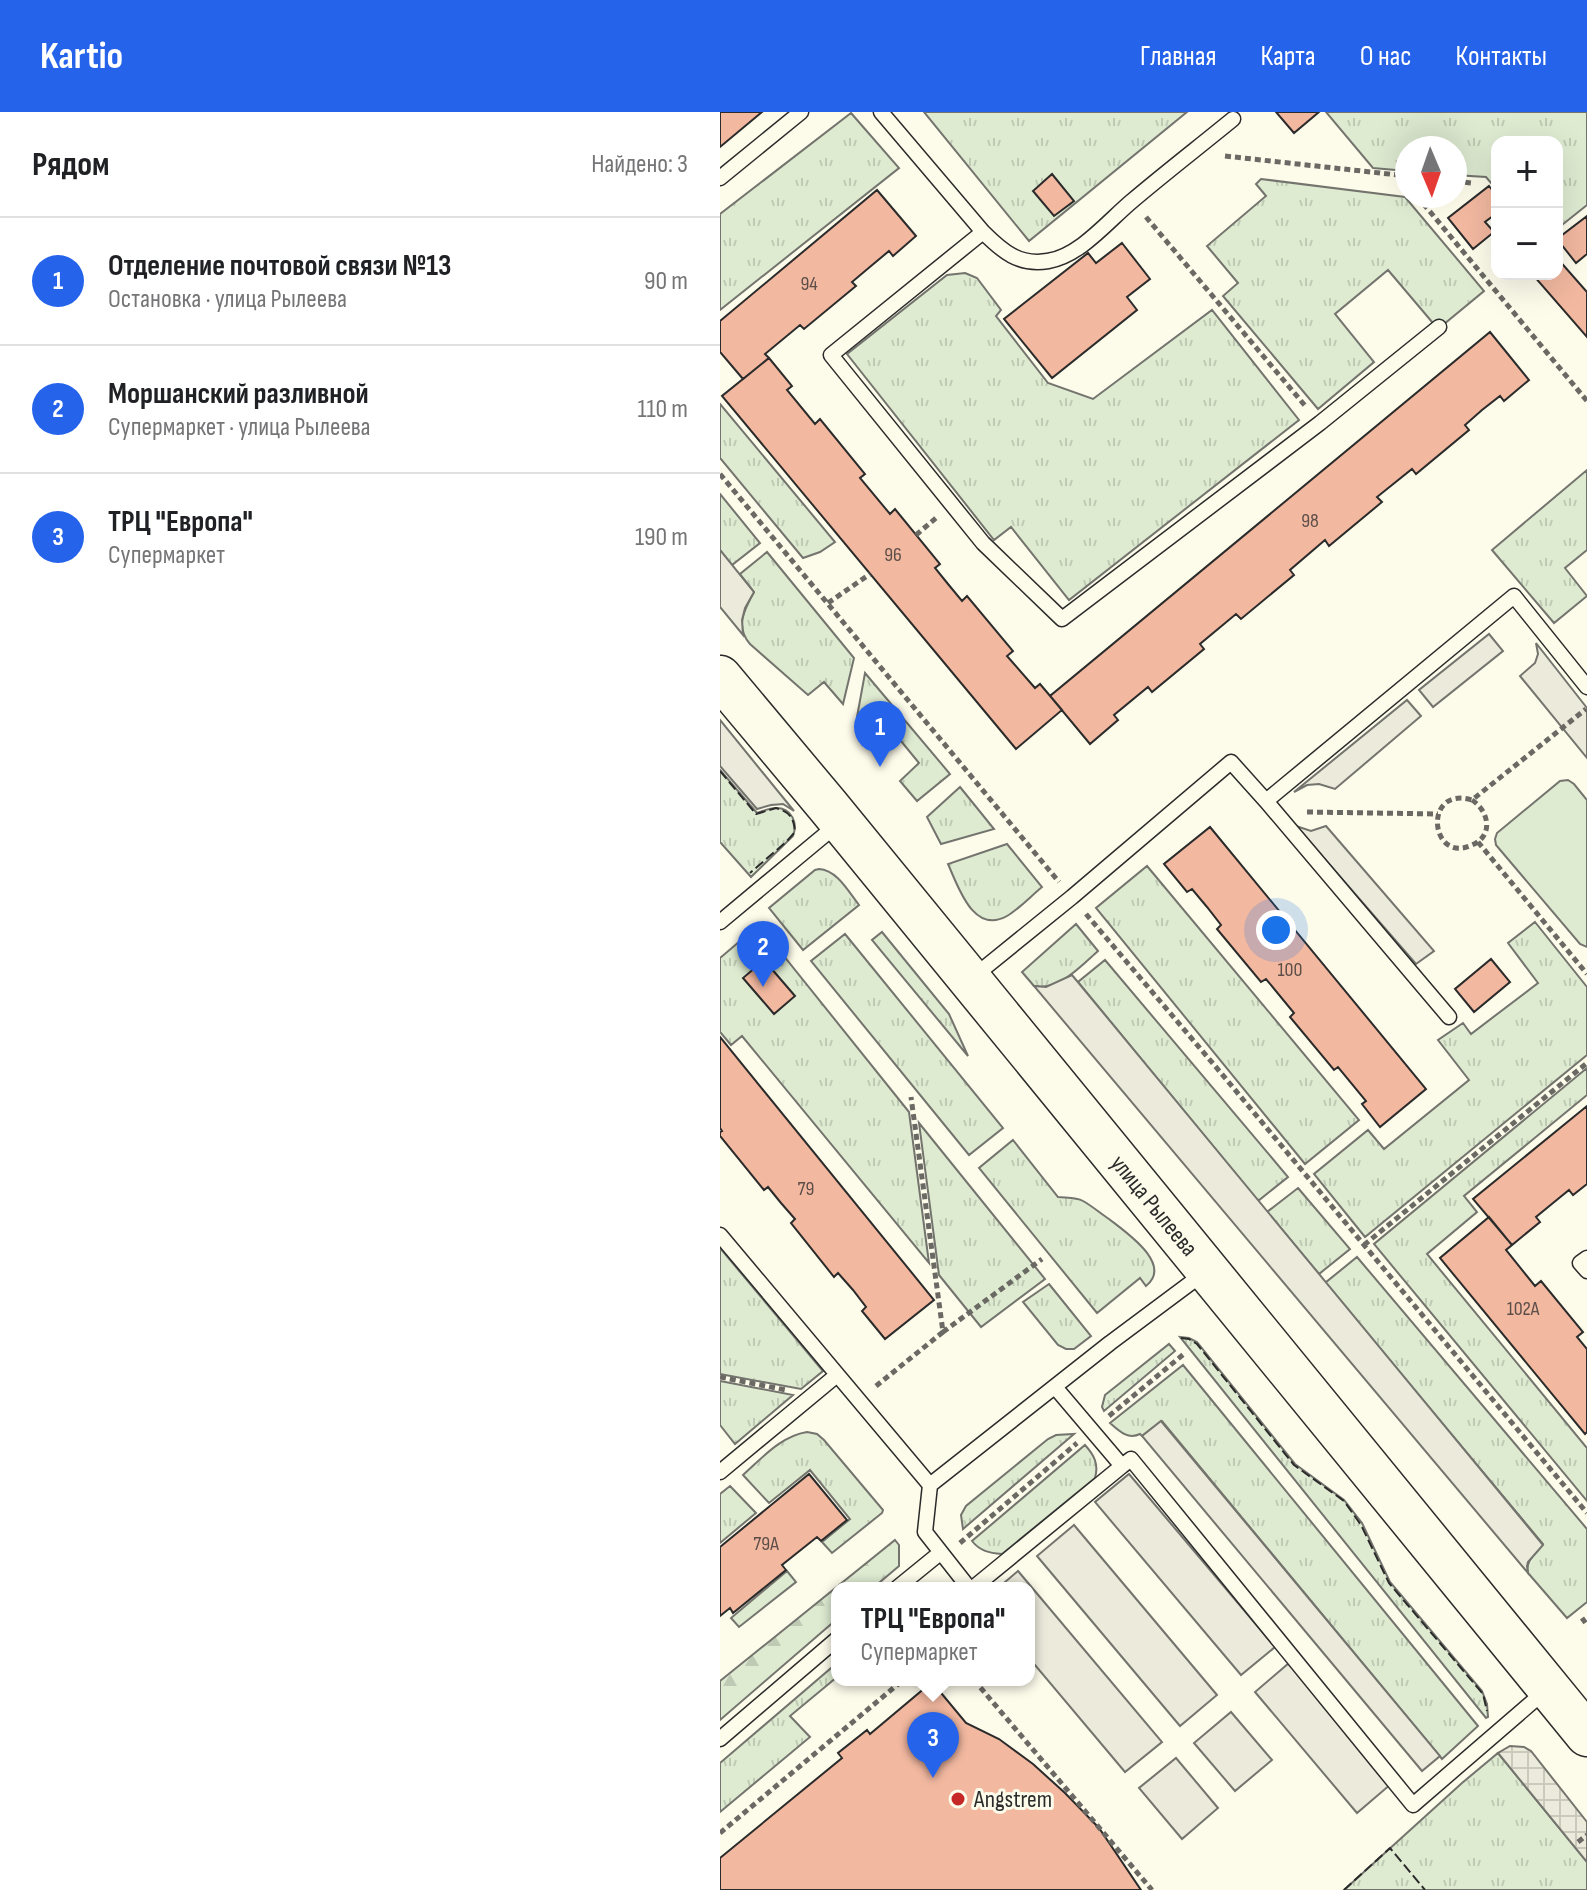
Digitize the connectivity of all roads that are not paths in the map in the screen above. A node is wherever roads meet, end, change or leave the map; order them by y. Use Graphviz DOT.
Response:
graph roads {
  1 [pos="801,112"];
  2 [pos="881,112"];
  3 [pos="1233,119"];
  4 [pos="720,178"];
  5 [pos="983,232"];
  6 [pos="1439,327"];
  7 [pos="720,677"];
  8 [pos="1587,687"];
  9 [pos="1271,807"];
  10 [pos="841,822"];
  11 [pos="720,922"];
  12 [pos="970,979"];
  13 [pos="1449,1017"];
  14 [pos="720,1235"];
  15 [pos="1587,1258"];
  16 [pos="1208,1271"];
  17 [pos="1587,1271"];
  18 [pos="837,1375"];
  19 [pos="1055,1387"];
  20 [pos="1122,1466"];
  21 [pos="720,1472"];
  22 [pos="930,1485"];
  23 [pos="942,1555"];
  24 [pos="905,1582"];
  25 [pos="966,1582"];
  26 [pos="978,1582"];
  27 [pos="831,1644"];
  28 [pos="1549,1689"];
  29 [pos="1587,1735"];
  30 [pos="720,1739"];
  1 -- 4 [label="lane"];
  2 -- 5 [label="lane"];
  3 -- 5 [label="lane"];
  5 -- 6 [label="lane"];
  7 -- 10 [label="main road, улица Рылеева"];
  8 -- 9 [label="lane"];
  9 -- 12 [label="lane"];
  9 -- 13 [label="lane"];
  10 -- 11 [label="lane"];
  10 -- 12 [label="main road, улица Рылеева"];
  12 -- 16 [label="main road, улица Рылеева"];
  14 -- 18 [label="lane"];
  15 -- 17 [label="lane"];
  16 -- 19 [label="lane"];
  16 -- 28 [label="main road, улица Рылеева"];
  18 -- 21 [label="lane"];
  18 -- 22 [label="lane"];
  19 -- 20 [label="lane"];
  19 -- 22 [label="lane"];
  20 -- 26 [label="lane"];
  20 -- 28 [label="lane"];
  22 -- 23 [label="lane"];
  23 -- 24 [label="lane"];
  23 -- 25 [label="lane"];
  27 -- 30 [label="lane"];
  28 -- 29 [label="main road, улица Рылеева"];
}
